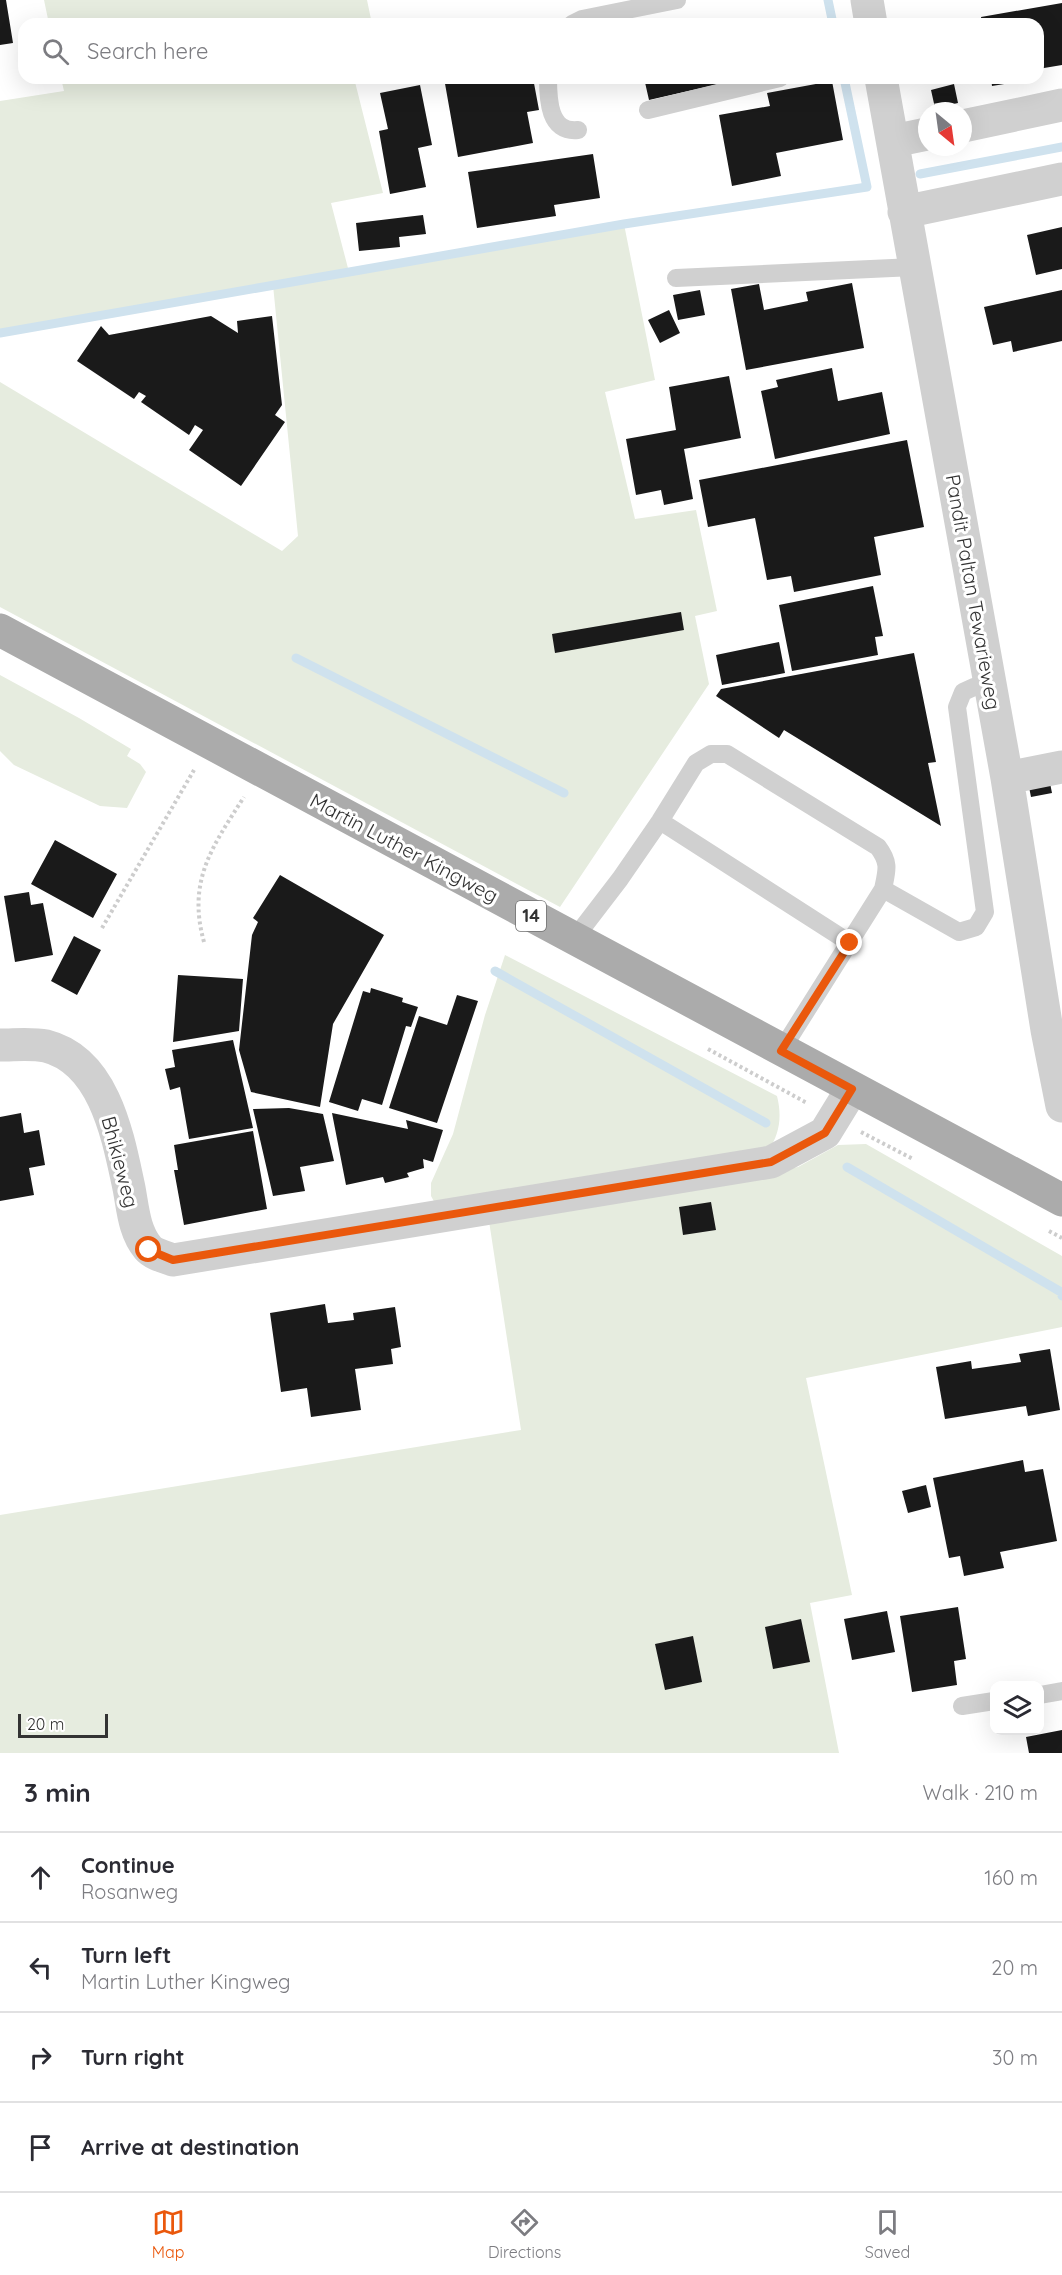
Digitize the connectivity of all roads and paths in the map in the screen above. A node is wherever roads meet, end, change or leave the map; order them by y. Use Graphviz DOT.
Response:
graph roads {
  1 [pos="677,0"];
  2 [pos="867,0"];
  3 [pos="587,18"];
  4 [pos="870,18"];
  5 [pos="548,84"];
  6 [pos="755,84"];
  7 [pos="882,84"];
  8 [pos="1062,105"];
  9 [pos="648,110"];
  10 [pos="972,124"];
  11 [pos="578,130"];
  12 [pos="918,136"];
  13 [pos="894,141"];
  14 [pos="1062,179"];
  15 [pos="904,212"];
  16 [pos="914,267"];
  17 [pos="676,278"];
  18 [pos="0,630"];
  19 [pos="989,683"];
  20 [pos="1062,767"];
  21 [pos="195,769"];
  22 [pos="1007,778"];
  23 [pos="244,797"];
  24 [pos="660,821"];
  25 [pos="883,889"];
  26 [pos="102,928"];
  27 [pos="574,939"];
  28 [pos="204,942"];
  29 [pos="850,943"];
  30 [pos="1054,1029"];
  31 [pos="0,1045"];
  32 [pos="781,1051"];
  33 [pos="852,1089"];
  34 [pos="1062,1106"];
  35 [pos="1062,1200"];
  36 [pos="1062,1691"];
  37 [pos="1044,1694"];
  38 [pos="990,1702"];
  39 [pos="962,1706"];
  1 -- 3 [label="lane"];
  2 -- 4 [label="street"];
  5 -- 11 [label="lane"];
  6 -- 9 [label="lane"];
  7 -- 13 [label="street, Pandit Paltan Tewarieweg"];
  8 -- 10 [label="street"];
  12 -- 13 [label="street"];
  13 -- 15 [label="street, Pandit Paltan Tewarieweg"];
  14 -- 15 [label="street"];
  15 -- 16 [label="street, Pandit Paltan Tewarieweg"];
  16 -- 17 [label="lane"];
  16 -- 19 [label="street, Pandit Paltan Tewarieweg"];
  18 -- 27 [label="main road, Martin Luther Kingweg / 14"];
  19 -- 22 [label="street, Pandit Paltan Tewarieweg"];
  19 -- 25 [label="lane"];
  20 -- 22 [label="street"];
  21 -- 26 [label="path"];
  22 -- 30 [label="street, Pandit Paltan Tewarieweg"];
  23 -- 28 [label="path"];
  24 -- 25 [label="lane"];
  24 -- 27 [label="lane"];
  24 -- 29 [label="lane"];
  25 -- 29 [label="lane"];
  27 -- 32 [label="main road, Martin Luther Kingweg / 14"];
  29 -- 32 [label="lane"];
  30 -- 34 [label="street, Pandit Paltan Tewarieweg"];
  31 -- 33 [label="street, Bhikieweg"];
  32 -- 33 [label="main road, Martin Luther Kingweg / 14"];
  33 -- 35 [label="main road, Martin Luther Kingweg / 14"];
  36 -- 37 [label="lane"];
  38 -- 39 [label="lane"];
}
